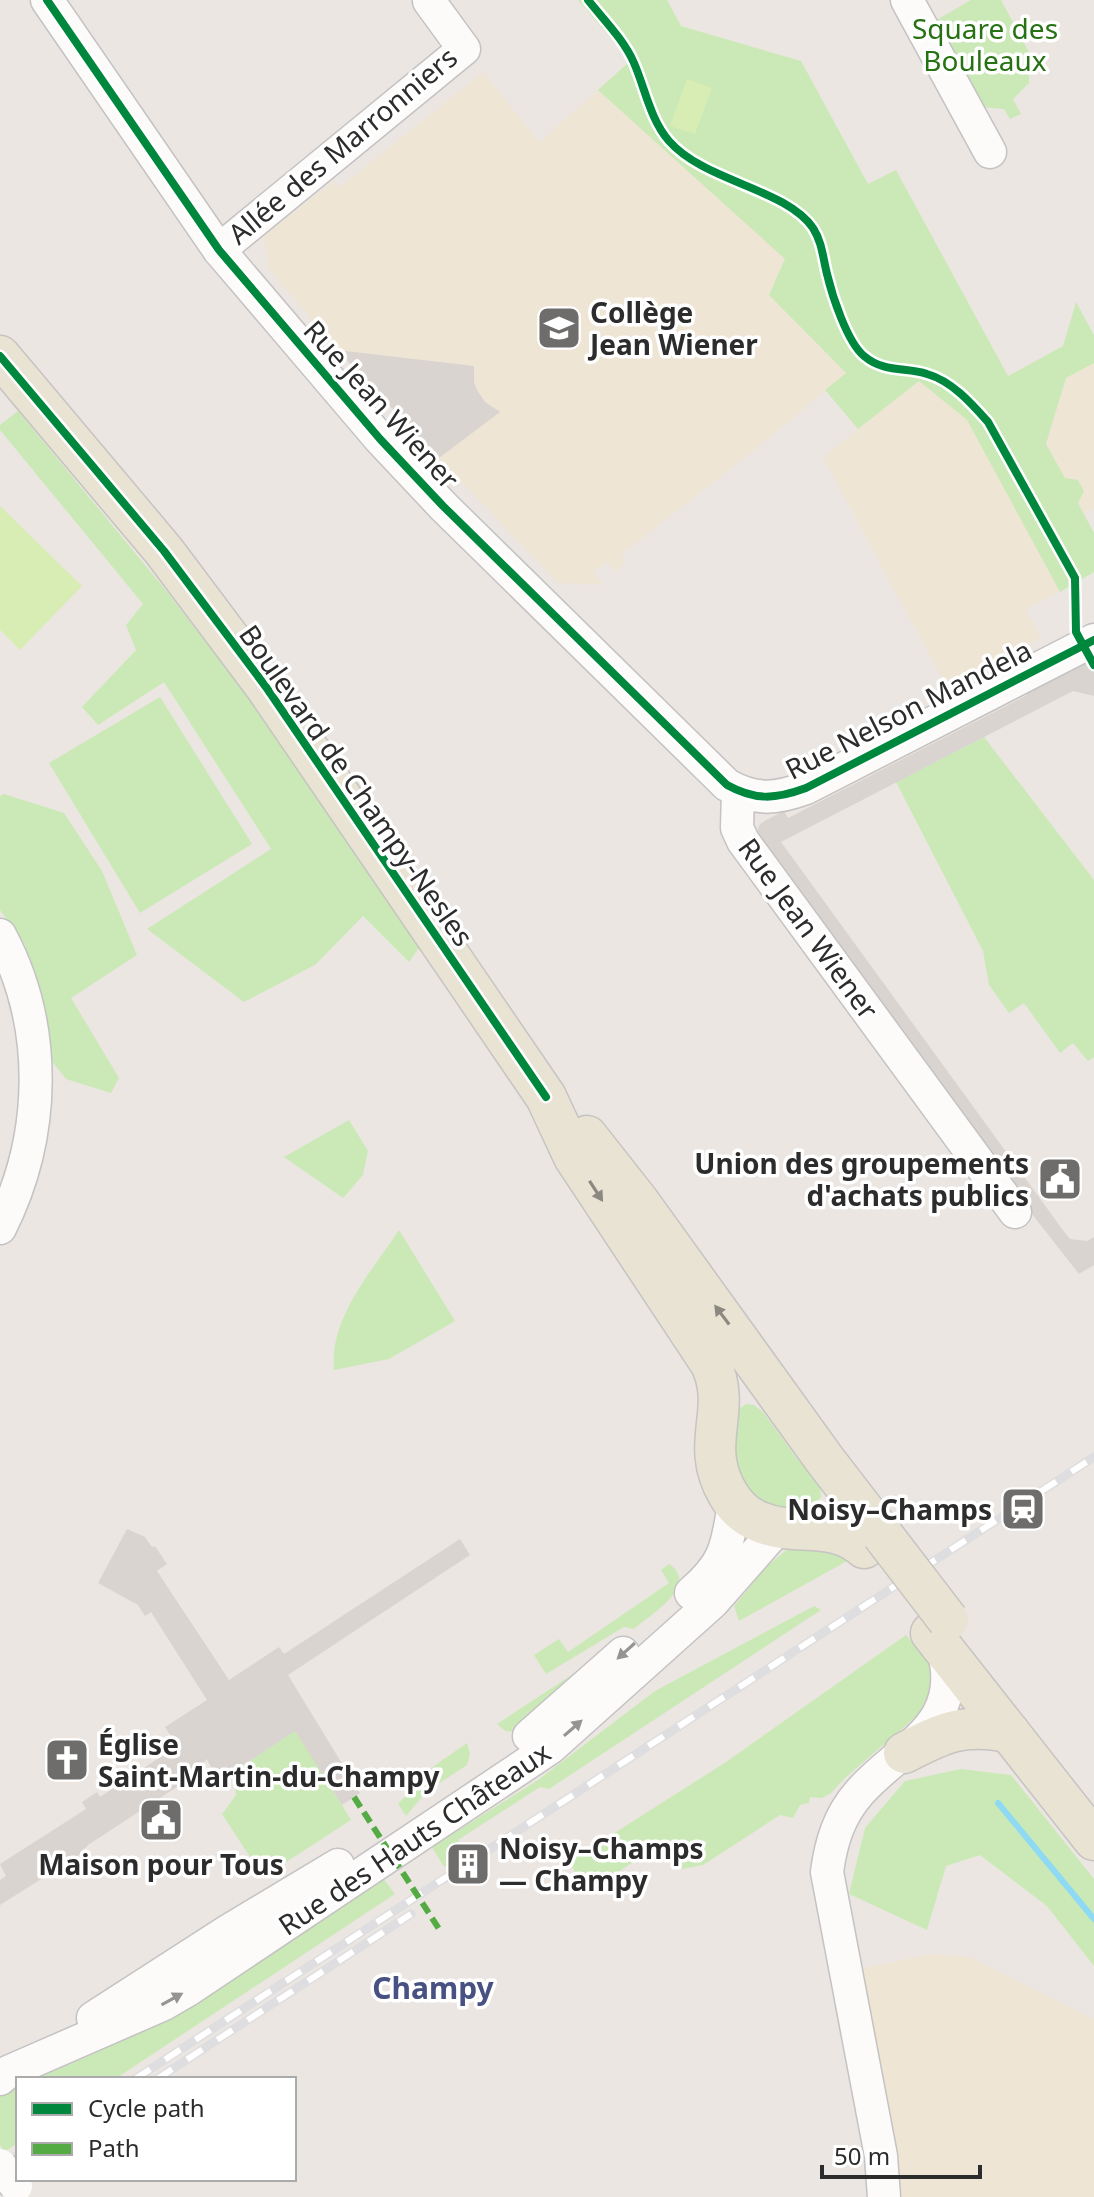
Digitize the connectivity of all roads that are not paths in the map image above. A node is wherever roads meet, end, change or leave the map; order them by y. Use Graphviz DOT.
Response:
graph roads {
  1 [pos="47,0"];
  2 [pos="907,0"];
  3 [pos="429,1"];
  4 [pos="990,152"];
  5 [pos="219,250"];
  6 [pos="0,356"];
  7 [pos="1094,640"];
  8 [pos="738,791"];
  9 [pos="0,935"];
  10 [pos="546,1097"];
  11 [pos="1015,1212"];
  12 [pos="0,1228"];
  13 [pos="778,1394"];
  14 [pos="718,1418"];
  15 [pos="825,1460"];
  16 [pos="734,1504"];
  17 [pos="778,1528"];
  18 [pos="873,1541"];
  19 [pos="941,1634"];
  20 [pos="1009,1732"];
  21 [pos="904,1753"];
  22 [pos="1094,1803"];
  23 [pos="1094,1840"];
  24 [pos="0,2063"];
  25 [pos="0,2079"];
  26 [pos="884,2197"];
  1 -- 5 [label="street, Rue Jean Wiener"];
  2 -- 4 [label="street"];
  3 -- 5 [label="street, Allée des Marronniers"];
  5 -- 8 [label="street, Rue Jean Wiener"];
  6 -- 10 [label="main road, Boulevard de Champy-Nesles"];
  7 -- 8 [label="street, Rue Nelson Mandela"];
  8 -- 11 [label="street, Rue Jean Wiener"];
  9 -- 12 [label="street"];
  13 -- 10 [label="main road, one-way"];
  10 -- 14 [label="main road, one-way"];
  13 -- 14 [label="main road"];
  13 -- 15 [label="main road"];
  14 -- 16 [label="main road"];
  15 -- 17 [label="main road"];
  15 -- 18 [label="main road"];
  16 -- 17 [label="main road"];
  16 -- 24 [label="street, Rue des Hauts Châteaux, one-way"];
  17 -- 18 [label="main road"];
  25 -- 17 [label="street, Rue des Hauts Châteaux, one-way"];
  18 -- 19 [label="main road"];
  19 -- 20 [label="main road"];
  19 -- 21 [label="street"];
  19 -- 22 [label="main road"];
  20 -- 21 [label="main road"];
  20 -- 23 [label="main road"];
  21 -- 26 [label="street"];
}
